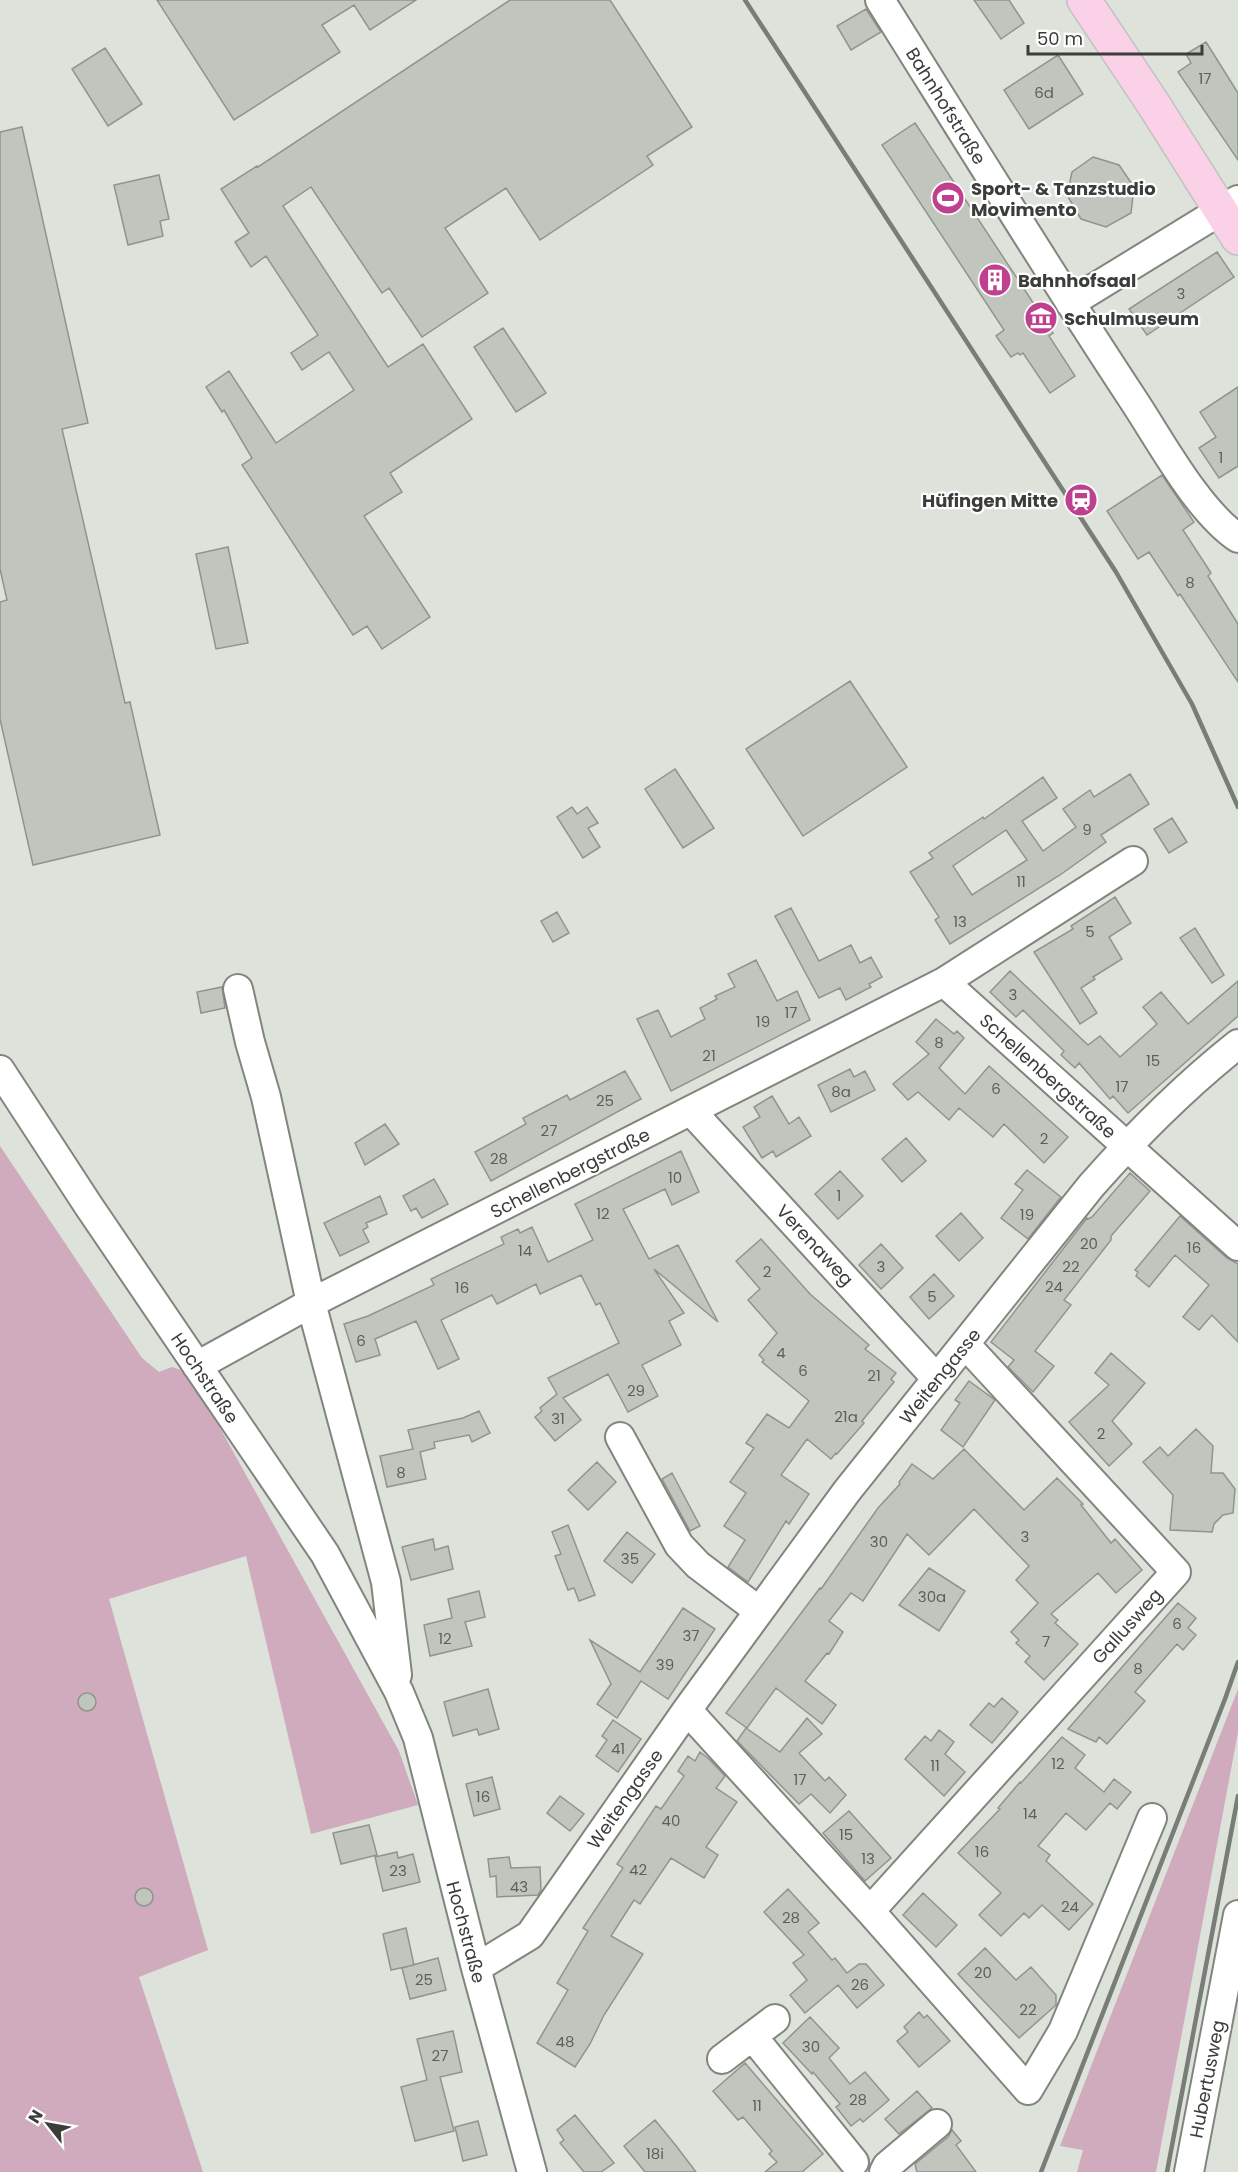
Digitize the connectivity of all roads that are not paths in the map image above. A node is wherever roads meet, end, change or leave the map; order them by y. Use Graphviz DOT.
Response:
graph roads {
  1 [pos="880,0"];
  2 [pos="1084,0"];
  3 [pos="1232,216"];
  4 [pos="1070,303"];
  5 [pos="1238,538"];
  6 [pos="1133,861"];
  7 [pos="944,982"];
  8 [pos="238,989"];
  9 [pos="1238,1044"];
  10 [pos="0,1070"];
  11 [pos="692,1112"];
  12 [pos="1126,1146"];
  13 [pos="1238,1246"];
  14 [pos="311,1303"];
  15 [pos="965,1344"];
  16 [pos="197,1366"];
  17 [pos="937,1379"];
  18 [pos="620,1437"];
  19 [pos="759,1611"];
  20 [pos="399,1692"];
  21 [pos="687,1710"];
  22 [pos="1152,1818"];
  23 [pos="870,1911"];
  24 [pos="1238,1915"];
  25 [pos="476,1968"];
  26 [pos="775,2019"];
  27 [pos="753,2037"];
  28 [pos="722,2059"];
  29 [pos="937,2124"];
  30 [pos="853,2169"];
  31 [pos="532,2172"];
  32 [pos="884,2172"];
  33 [pos="1189,2172"];
  1 -- 4 [label="street, Bahnhofstraße"];
  2 -- 3 [label="main road"];
  3 -- 4 [label="street"];
  4 -- 5 [label="street, Bahnhofstraße"];
  6 -- 7 [label="street, Schellenbergstraße"];
  7 -- 11 [label="street, Schellenbergstraße"];
  7 -- 12 [label="street, Schellenbergstraße"];
  8 -- 14 [label="street, Hochstraße"];
  9 -- 12 [label="street, Weitengasse"];
  10 -- 16 [label="street, Hochstraße"];
  11 -- 14 [label="street, Schellenbergstraße"];
  11 -- 17 [label="street, Verenaweg"];
  12 -- 13 [label="street"];
  12 -- 15 [label="street, Weitengasse"];
  14 -- 16 [label="street, Schellenbergstraße"];
  14 -- 20 [label="street, Hochstraße"];
  15 -- 17 [label="street, Weitengasse"];
  15 -- 23 [label="street, Gallusweg"];
  16 -- 20 [label="street, Hochstraße"];
  17 -- 19 [label="street, Weitengasse"];
  18 -- 19 [label="street"];
  19 -- 21 [label="street, Weitengasse"];
  20 -- 25 [label="street, Hochstraße"];
  21 -- 23 [label="street"];
  21 -- 25 [label="street, Weitengasse"];
  22 -- 23 [label="street"];
  24 -- 33 [label="street, Hubertusweg"];
  25 -- 31 [label="street, Hochstraße"];
  26 -- 27 [label="street"];
  27 -- 28 [label="street"];
  27 -- 30 [label="street"];
  29 -- 32 [label="street"];
}
